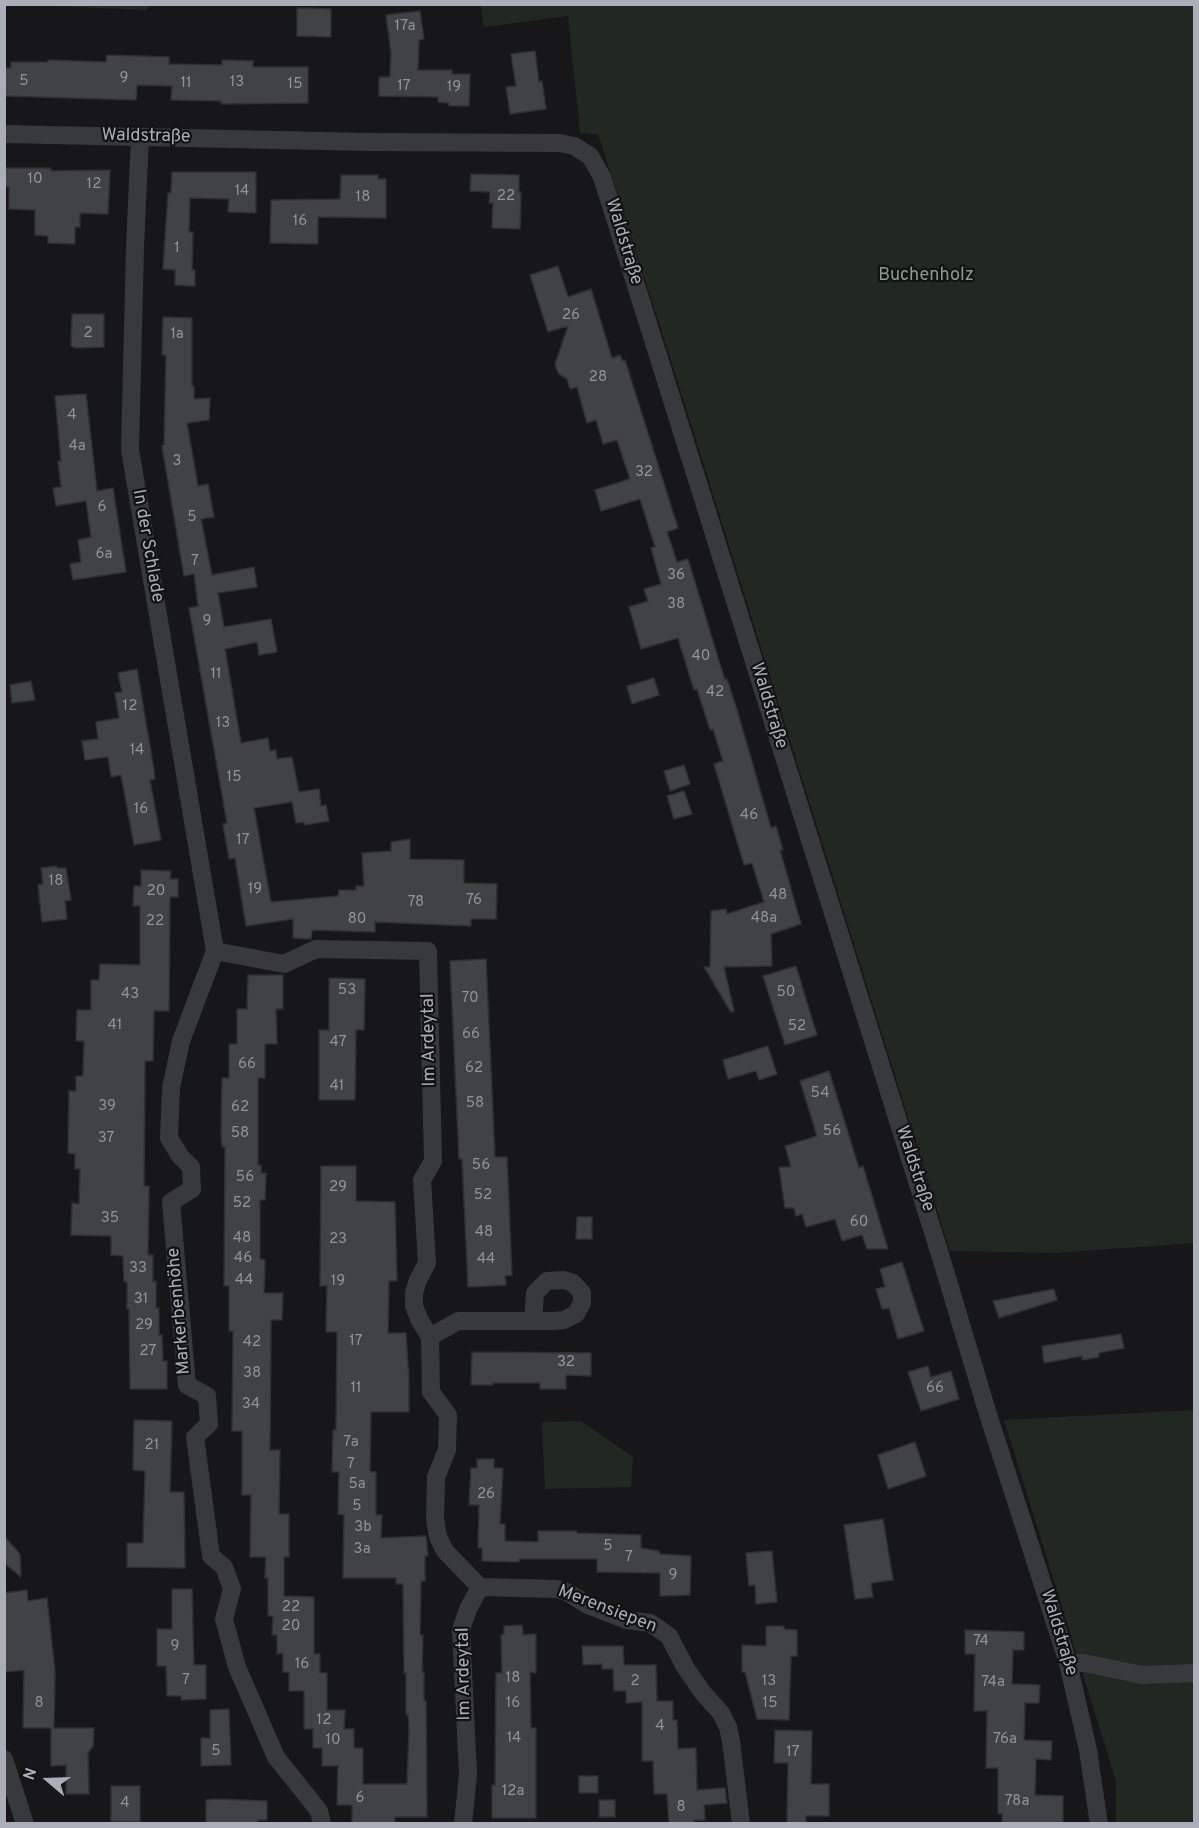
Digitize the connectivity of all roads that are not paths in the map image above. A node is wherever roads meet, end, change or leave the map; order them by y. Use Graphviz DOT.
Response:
graph roads {
  1 [pos="4,134"];
  2 [pos="140,138"];
  3 [pos="215,951"];
  4 [pos="533,1321"];
  5 [pos="430,1337"];
  6 [pos="480,1587"];
  7 [pos="1068,1663"];
  8 [pos="1194,1673"];
  9 [pos="4,1759"];
  10 [pos="25,1824"];
  11 [pos="322,1824"];
  12 [pos="463,1824"];
  13 [pos="741,1824"];
  14 [pos="1099,1824"];
  1 -- 2 [label="street, Waldstraße"];
  2 -- 3 [label="street, In der Schlade"];
  2 -- 7 [label="street, Waldstraße"];
  3 -- 5 [label="street, Im Ardeytal"];
  3 -- 11 [label="street, Markerbenhöhe"];
  4 -- 5 [label="street"];
  5 -- 6 [label="street, Im Ardeytal"];
  6 -- 12 [label="street, Im Ardeytal"];
  6 -- 13 [label="street, Merensiepen"];
  7 -- 8 [label="street"];
  7 -- 14 [label="street, Waldstraße"];
  9 -- 10 [label="street"];
}
